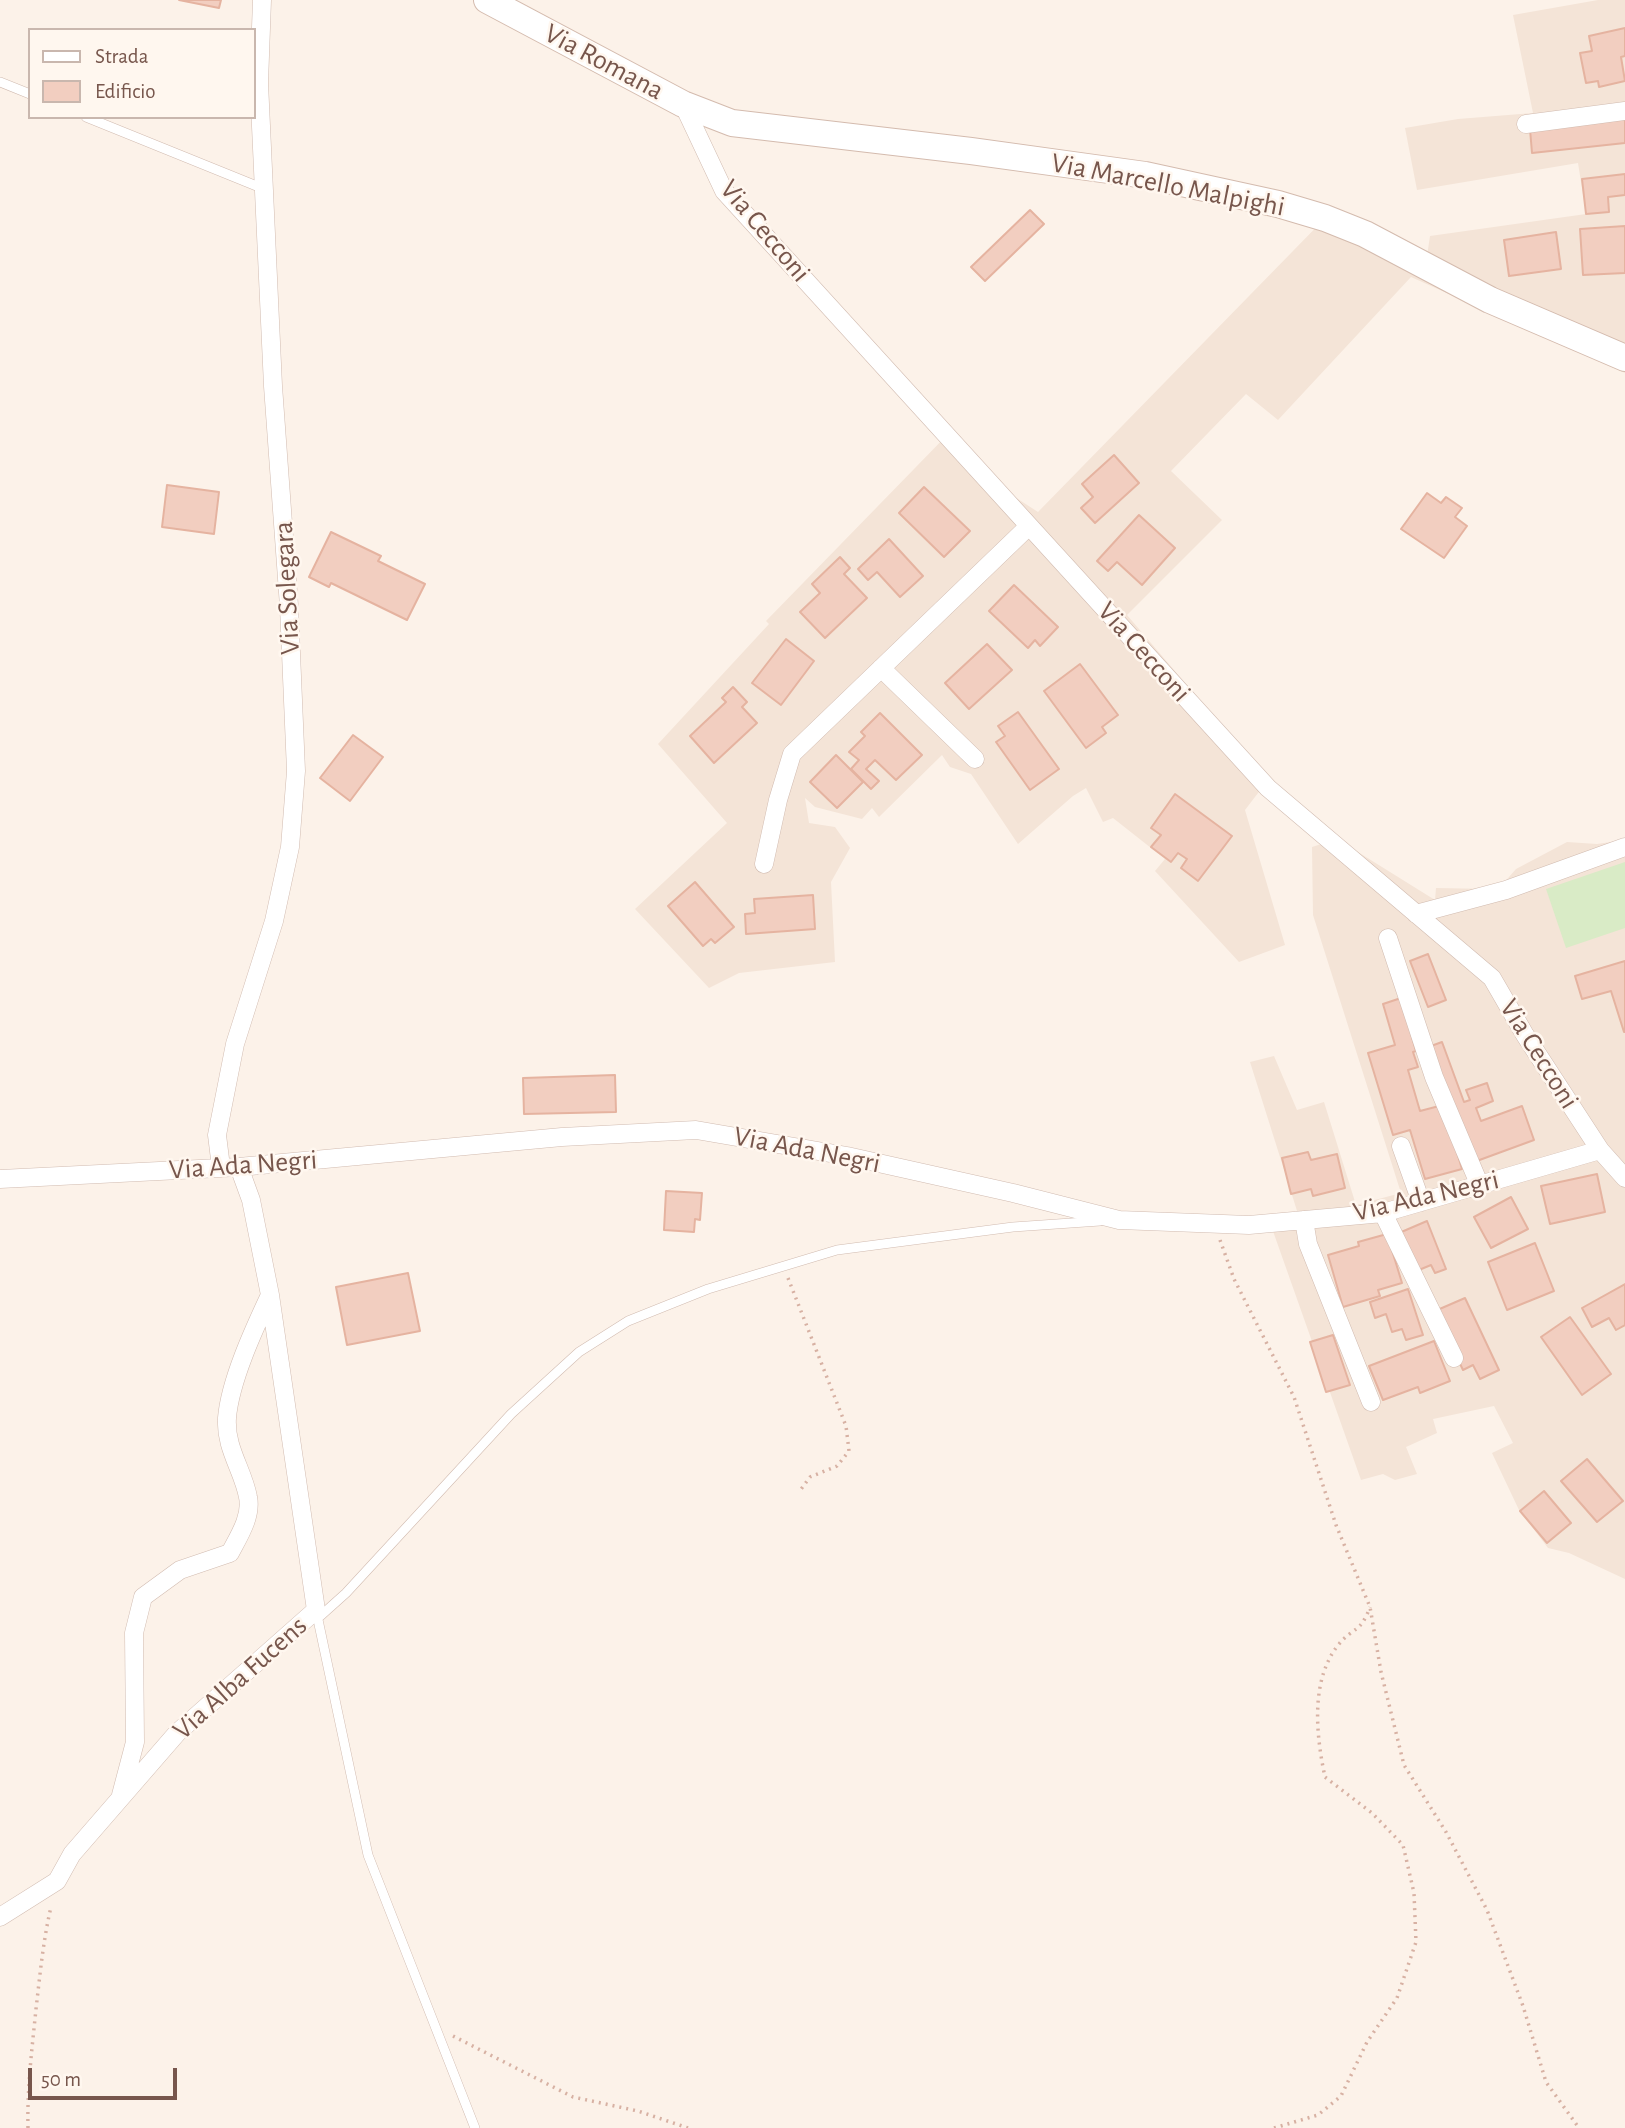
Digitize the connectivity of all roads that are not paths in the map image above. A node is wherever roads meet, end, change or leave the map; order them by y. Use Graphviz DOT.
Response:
graph roads {
  1 [pos="262,0"];
  2 [pos="487,0"];
  3 [pos="0,82"];
  4 [pos="28,93"];
  5 [pos="683,104"];
  6 [pos="1625,110"];
  7 [pos="91,119"];
  8 [pos="1526,124"];
  9 [pos="264,189"];
  10 [pos="1625,358"];
  11 [pos="1029,526"];
  12 [pos="881,668"];
  13 [pos="975,759"];
  14 [pos="1625,847"];
  15 [pos="764,864"];
  16 [pos="1416,914"];
  17 [pos="1388,938"];
  18 [pos="1401,1146"];
  19 [pos="1601,1150"];
  20 [pos="230,1167"];
  21 [pos="1625,1178"];
  22 [pos="0,1179"];
  23 [pos="1480,1185"];
  24 [pos="1421,1202"];
  25 [pos="1383,1213"];
  26 [pos="1119,1220"];
  27 [pos="1304,1220"];
  28 [pos="270,1295"];
  29 [pos="1454,1358"];
  30 [pos="1371,1402"];
  31 [pos="317,1614"];
  32 [pos="120,1798"];
  33 [pos="0,1917"];
  34 [pos="475,2128"];
  1 -- 9 [label="street, Via Solegara"];
  2 -- 5 [label="main road, Via Romana"];
  3 -- 4 [label="lane"];
  5 -- 10 [label="main road, Via Marcello Malpighi"];
  5 -- 11 [label="street, Via Cecconi"];
  6 -- 8 [label="street"];
  7 -- 9 [label="lane"];
  9 -- 20 [label="street, Via Solegara"];
  11 -- 12 [label="street"];
  11 -- 16 [label="street, Via Cecconi"];
  12 -- 13 [label="street"];
  12 -- 15 [label="street"];
  14 -- 16 [label="street"];
  16 -- 19 [label="street, Via Cecconi"];
  17 -- 23 [label="street"];
  18 -- 24 [label="street"];
  19 -- 21 [label="street, Via Cecconi"];
  19 -- 23 [label="street, Via Ada Negri"];
  20 -- 22 [label="street, Via Ada Negri"];
  20 -- 26 [label="street, Via Ada Negri"];
  20 -- 28 [label="street, Via Alba Fucens"];
  23 -- 24 [label="street, Via Ada Negri"];
  24 -- 25 [label="street, Via Ada Negri"];
  25 -- 27 [label="street, Via Ada Negri"];
  25 -- 29 [label="street"];
  26 -- 27 [label="street, Via Ada Negri"];
  26 -- 31 [label="lane"];
  27 -- 30 [label="street"];
  28 -- 31 [label="street, Via Alba Fucens"];
  28 -- 32 [label="street"];
  31 -- 32 [label="street, Via Alba Fucens"];
  31 -- 34 [label="lane"];
  32 -- 33 [label="street, Via Alba Fucens"];
}
